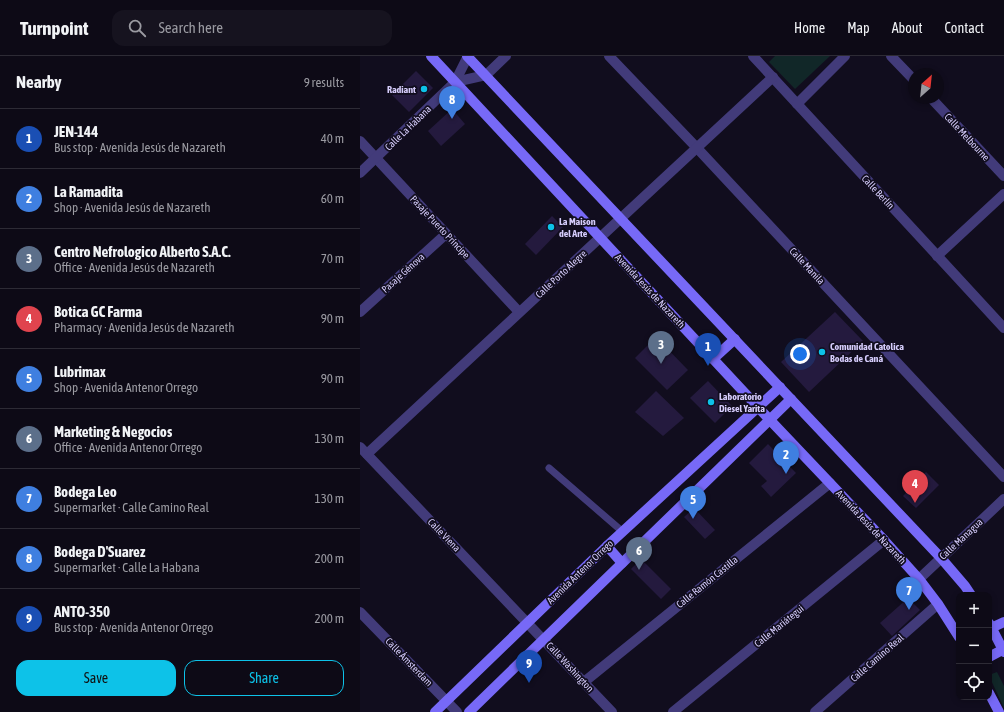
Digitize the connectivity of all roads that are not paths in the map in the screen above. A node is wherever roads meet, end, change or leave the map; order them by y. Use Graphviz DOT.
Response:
graph roads {
  1 [pos="431,56"];
  2 [pos="468,56"];
  3 [pos="506,56"];
  4 [pos="609,56"];
  5 [pos="753,56"];
  6 [pos="845,56"];
  7 [pos="891,56"];
  8 [pos="908,74"];
  9 [pos="486,75"];
  10 [pos="773,77"];
  11 [pos="455,82"];
  12 [pos="797,104"];
  13 [pos="937,104"];
  14 [pos="360,141"];
  15 [pos="697,148"];
  16 [pos="376,158"];
  17 [pos="360,174"];
  18 [pos="1004,176"];
  19 [pos="1004,194"];
  20 [pos="621,218"];
  21 [pos="446,234"];
  22 [pos="600,238"];
  23 [pos="937,256"];
  24 [pos="360,312"];
  25 [pos="519,312"];
  26 [pos="1004,328"];
  27 [pos="735,340"];
  28 [pos="713,359"];
  29 [pos="780,387"];
  30 [pos="791,398"];
  31 [pos="758,407"];
  32 [pos="769,419"];
  33 [pos="364,450"];
  34 [pos="549,468"];
  35 [pos="1004,476"];
  36 [pos="830,483"];
  37 [pos="1004,499"];
  38 [pos="623,532"];
  39 [pos="884,540"];
  40 [pos="607,546"];
  41 [pos="941,558"];
  42 [pos="622,563"];
  43 [pos="919,579"];
  44 [pos="969,592"];
  45 [pos="938,604"];
  46 [pos="361,616"];
  47 [pos="528,622"];
  48 [pos="1004,622"];
  49 [pos="992,626"];
  50 [pos="991,628"];
  51 [pos="956,632"];
  52 [pos="544,639"];
  53 [pos="1004,650"];
  54 [pos="992,656"];
  55 [pos="584,682"];
  56 [pos="992,699"];
  57 [pos="447,701"];
  58 [pos="435,712"];
  59 [pos="457,712"];
  60 [pos="469,712"];
  61 [pos="612,712"];
  62 [pos="673,712"];
  63 [pos="815,712"];
  64 [pos="999,712"];
  1 -- 11 [label="main road, Avenida Jesús de Nazareth"];
  2 -- 9 [label="main road"];
  2 -- 11 [label="street, Calle La Habana"];
  3 -- 9 [label="street"];
  4 -- 15 [label="street, Calle Manila"];
  5 -- 10 [label="street, Calle Berlín"];
  6 -- 12 [label="street"];
  7 -- 8 [label="street"];
  9 -- 11 [label="street"];
  9 -- 20 [label="main road"];
  10 -- 12 [label="street, Calle Berlín"];
  10 -- 15 [label="street, Calle Porto Alegre"];
  11 -- 16 [label="street, Calle La Habana"];
  11 -- 22 [label="main road, Avenida Jesús de Nazareth"];
  12 -- 23 [label="street, Calle Berlín"];
  13 -- 18 [label="street, Calle Melbourne"];
  14 -- 16 [label="street, Pasaje Puerto Príncipe"];
  15 -- 20 [label="street, Calle Porto Alegre"];
  15 -- 35 [label="street, Calle Manila"];
  16 -- 17 [label="street, Calle La Habana"];
  16 -- 21 [label="street, Pasaje Puerto Príncipe"];
  19 -- 23 [label="street"];
  20 -- 22 [label="street, Calle Porto Alegre"];
  20 -- 27 [label="main road"];
  21 -- 24 [label="street, Pasaje Génova"];
  21 -- 25 [label="street, Pasaje Puerto Príncipe"];
  22 -- 25 [label="street, Calle Porto Alegre"];
  22 -- 28 [label="main road, Avenida Jesús de Nazareth"];
  23 -- 26 [label="street, Calle Berlín"];
  25 -- 33 [label="street, Calle Porto Alegre"];
  27 -- 28 [label="main road"];
  27 -- 29 [label="main road"];
  28 -- 31 [label="main road, Avenida Jesús de Nazareth"];
  29 -- 30 [label="main road"];
  29 -- 31 [label="main road, Avenida Antenor Orrego"];
  30 -- 32 [label="main road"];
  30 -- 41 [label="main road"];
  31 -- 32 [label="main road, Avenida Jesús de Nazareth"];
  31 -- 38 [label="main road, Avenida Antenor Orrego"];
  32 -- 36 [label="main road, Avenida Jesús de Nazareth"];
  32 -- 42 [label="main road"];
  33 -- 47 [label="street, Calle Viena"];
  34 -- 38 [label="lane"];
  36 -- 39 [label="main road, Avenida Jesús de Nazareth"];
  36 -- 55 [label="street, Calle Ramón Castilla"];
  37 -- 41 [label="street, Calle Managua"];
  38 -- 40 [label="main road, Avenida Antenor Orrego"];
  39 -- 43 [label="main road, Avenida Jesús de Nazareth"];
  39 -- 62 [label="street, Calle Mariátegui"];
  40 -- 42 [label="main road"];
  40 -- 47 [label="main road, Avenida Antenor Orrego"];
  41 -- 43 [label="street, Calle Managua"];
  41 -- 44 [label="main road"];
  42 -- 52 [label="main road"];
  43 -- 45 [label="main road, Avenida Jesús de Nazareth"];
  45 -- 51 [label="main road, Avenida Jesús de Nazareth"];
  45 -- 63 [label="street, Calle Camino Real"];
  46 -- 57 [label="street, Calle Ámsterdam"];
  47 -- 52 [label="street, Calle Washington"];
  47 -- 57 [label="main road, Avenida Antenor Orrego"];
  48 -- 49 [label="main road"];
  50 -- 53 [label="main road"];
  52 -- 55 [label="street, Calle Washington"];
  52 -- 60 [label="main road"];
  53 -- 54 [label="main road"];
  55 -- 61 [label="street, Calle Washington"];
  56 -- 64 [label="main road"];
  57 -- 58 [label="main road, Avenida Antenor Orrego"];
  57 -- 59 [label="street, Calle Ámsterdam"];
}
